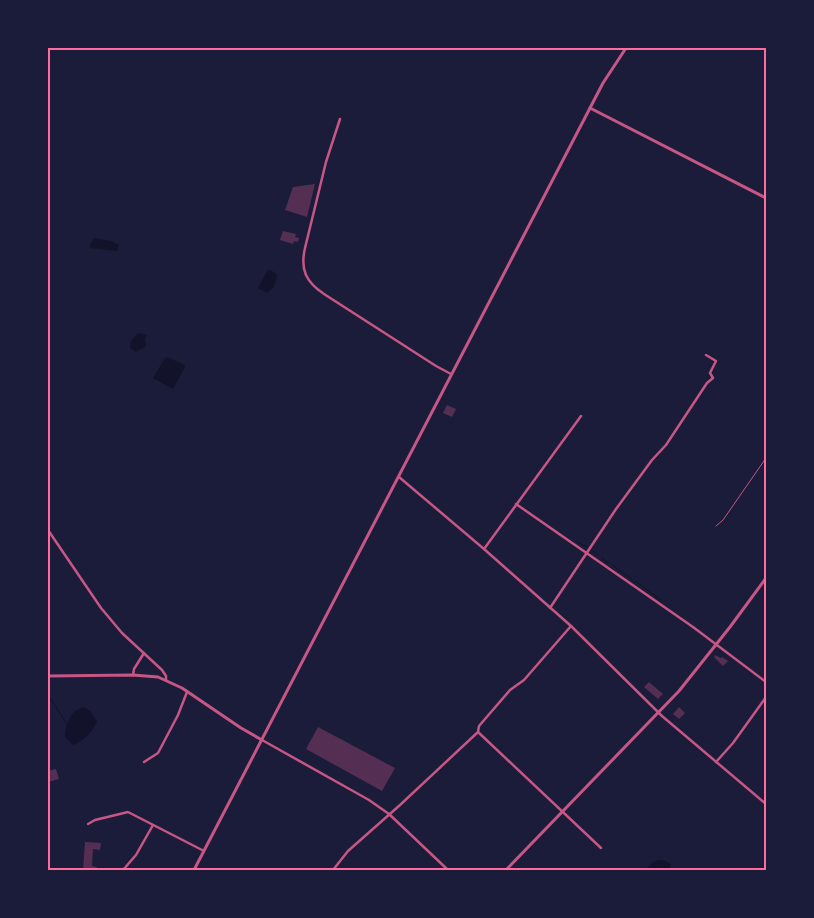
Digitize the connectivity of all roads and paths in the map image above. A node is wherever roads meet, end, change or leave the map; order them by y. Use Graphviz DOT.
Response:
graph roads {
  1 [pos="626,48"];
  2 [pos="590,108"];
  3 [pos="340,119"];
  4 [pos="766,198"];
  5 [pos="706,355"];
  6 [pos="451,374"];
  7 [pos="581,416"];
  8 [pos="766,458"];
  9 [pos="398,476"];
  10 [pos="516,504"];
  11 [pos="716,526"];
  12 [pos="48,530"];
  13 [pos="484,549"];
  14 [pos="587,553"];
  15 [pos="766,578"];
  16 [pos="550,608"];
  17 [pos="570,626"];
  18 [pos="716,645"];
  19 [pos="144,653"];
  20 [pos="133,675"];
  21 [pos="48,676"];
  22 [pos="166,680"];
  23 [pos="766,682"];
  24 [pos="187,692"];
  25 [pos="766,697"];
  26 [pos="657,712"];
  27 [pos="478,732"];
  28 [pos="262,740"];
  29 [pos="144,762"];
  30 [pos="716,762"];
  31 [pos="766,804"];
  32 [pos="563,812"];
  33 [pos="389,814"];
  34 [pos="88,824"];
  35 [pos="153,825"];
  36 [pos="601,848"];
  37 [pos="204,851"];
  38 [pos="123,870"];
  39 [pos="194,870"];
  40 [pos="333,870"];
  41 [pos="448,870"];
  42 [pos="506,870"];
  1 -- 2 [label="street"];
  2 -- 4 [label="street"];
  2 -- 6 [label="street"];
  3 -- 6 [label="street"];
  5 -- 14 [label="street"];
  6 -- 9 [label="street"];
  7 -- 10 [label="street"];
  8 -- 11 [label="lane"];
  9 -- 13 [label="street"];
  9 -- 28 [label="street"];
  10 -- 13 [label="street"];
  10 -- 14 [label="street"];
  12 -- 19 [label="street"];
  13 -- 16 [label="street"];
  14 -- 16 [label="street"];
  14 -- 18 [label="street"];
  15 -- 18 [label="street"];
  16 -- 17 [label="street"];
  17 -- 26 [label="street"];
  17 -- 27 [label="street"];
  18 -- 23 [label="street"];
  18 -- 26 [label="street"];
  19 -- 20 [label="street"];
  19 -- 22 [label="street"];
  20 -- 21 [label="street"];
  20 -- 22 [label="street"];
  22 -- 24 [label="street"];
  24 -- 28 [label="street"];
  24 -- 29 [label="street"];
  25 -- 30 [label="street"];
  26 -- 30 [label="street"];
  26 -- 32 [label="street"];
  27 -- 32 [label="street"];
  27 -- 33 [label="street"];
  28 -- 33 [label="street"];
  28 -- 37 [label="street"];
  30 -- 31 [label="street"];
  32 -- 36 [label="street"];
  32 -- 42 [label="street"];
  33 -- 40 [label="street"];
  33 -- 41 [label="street"];
  34 -- 35 [label="street"];
  35 -- 37 [label="street"];
  35 -- 38 [label="street"];
  37 -- 39 [label="street"];
}
